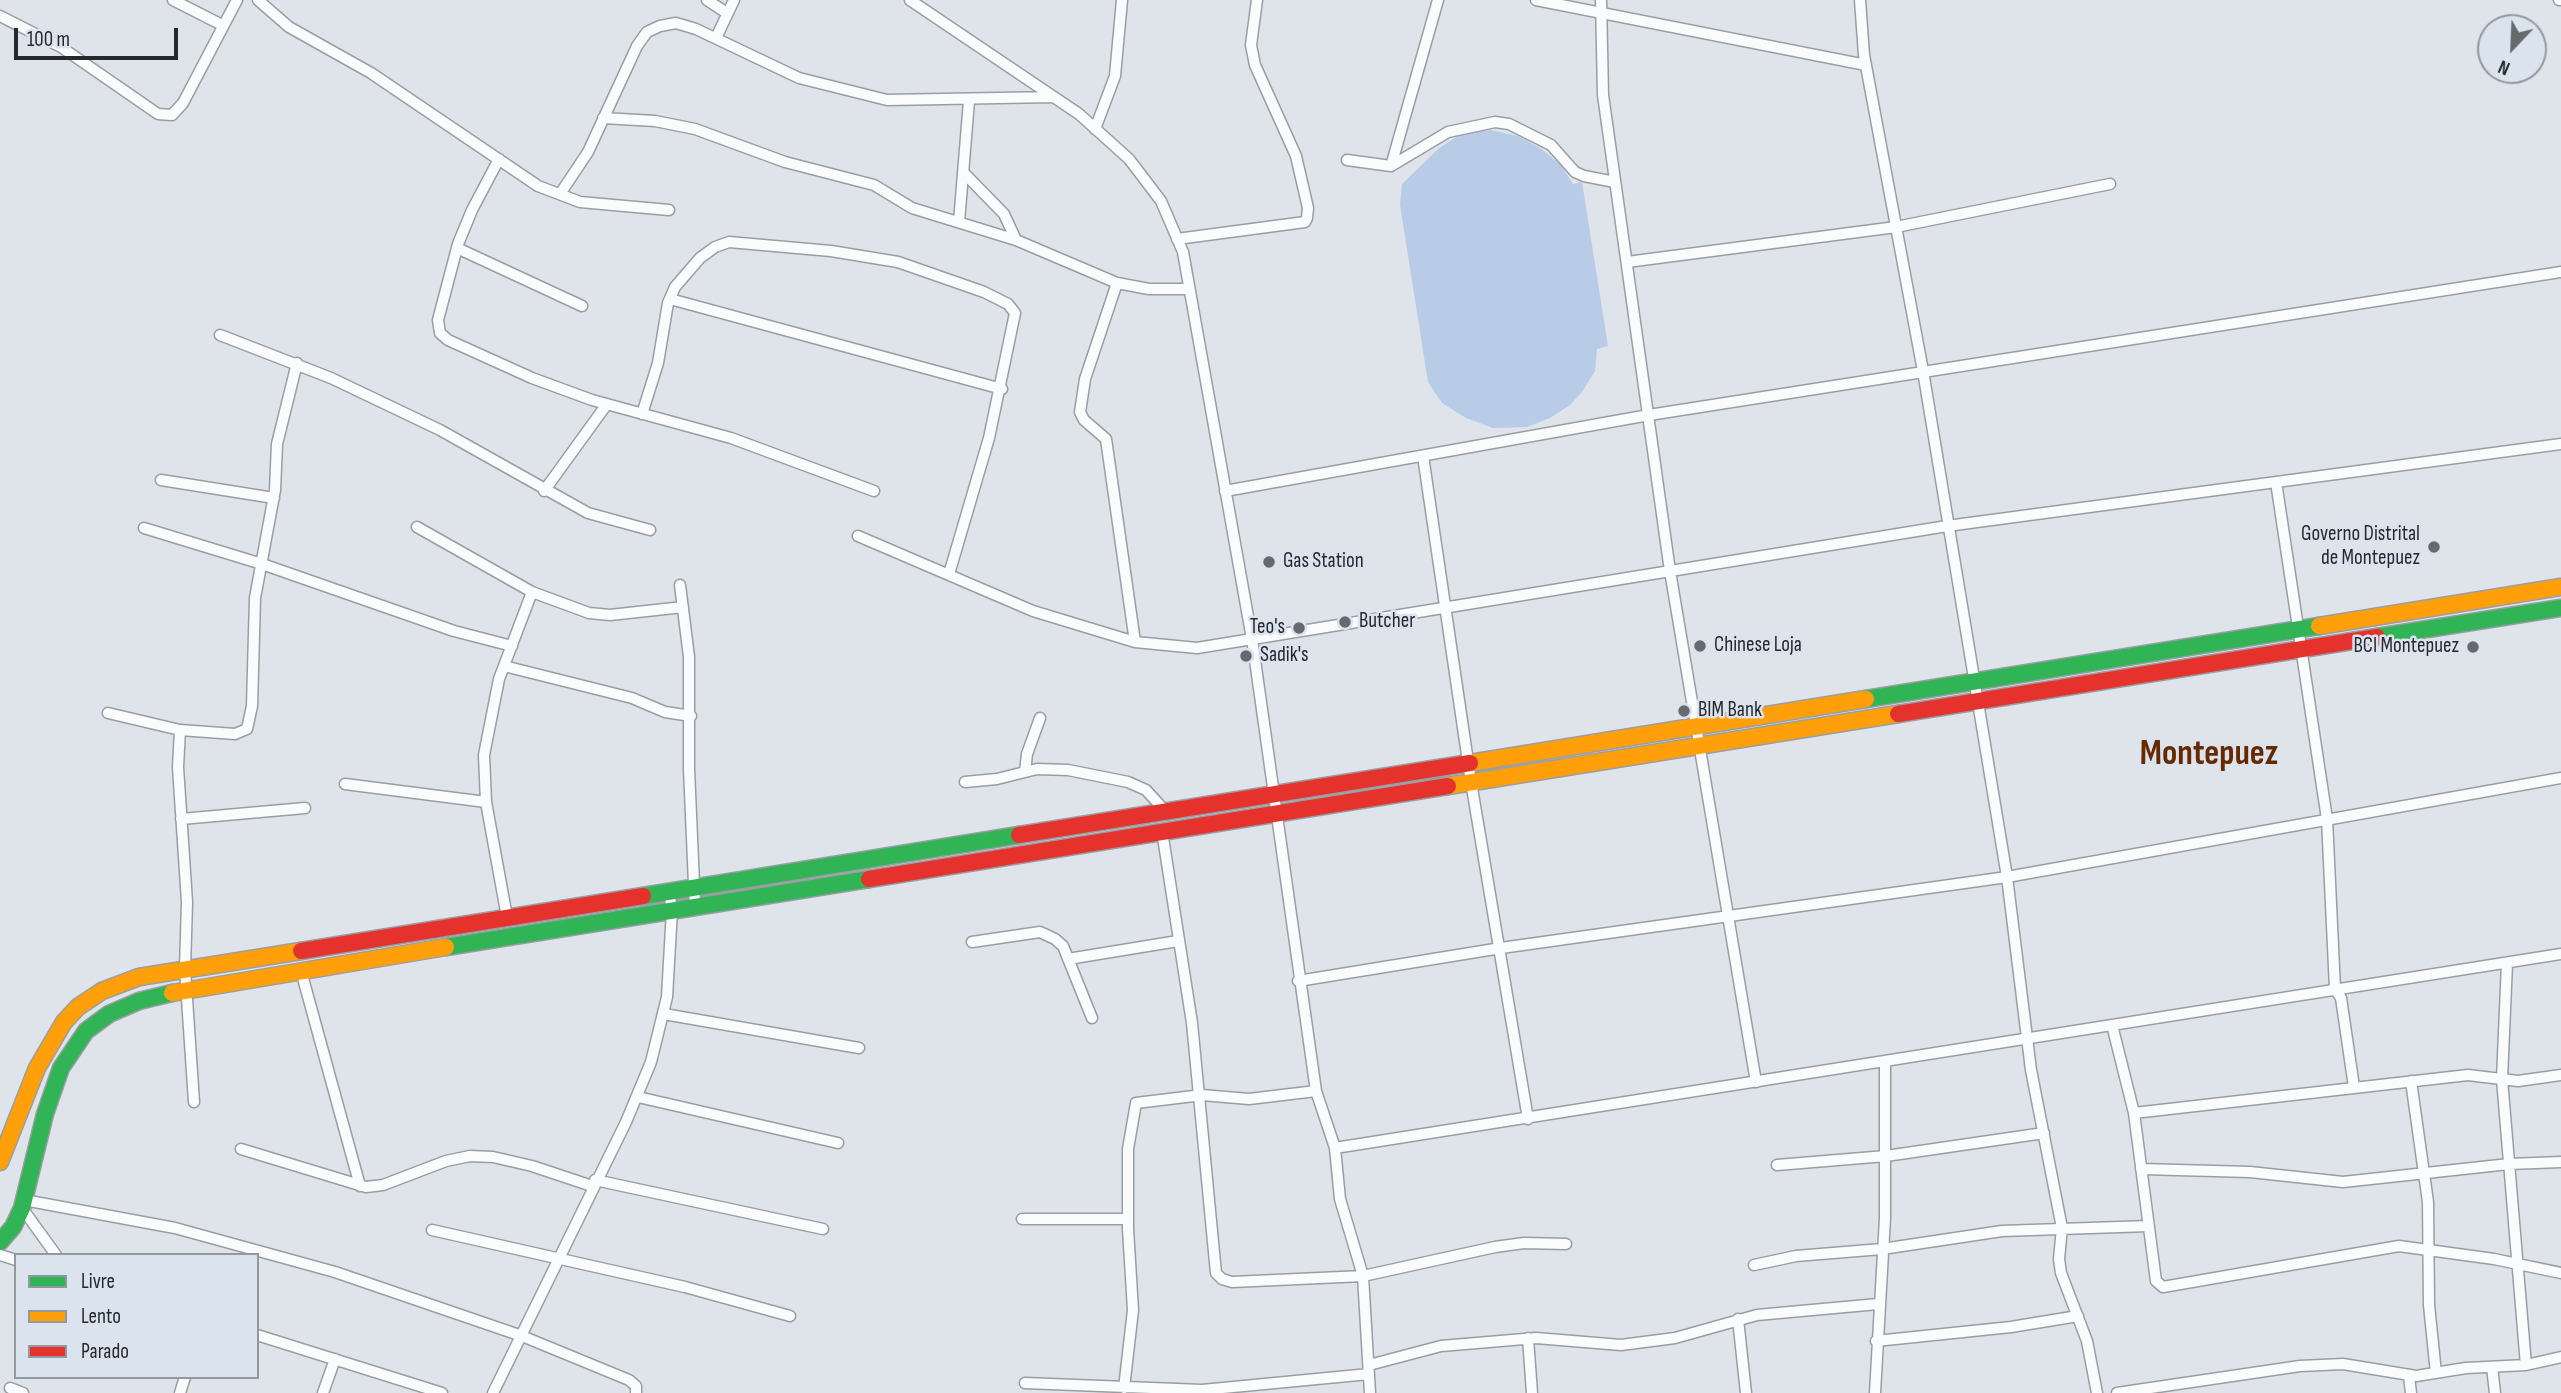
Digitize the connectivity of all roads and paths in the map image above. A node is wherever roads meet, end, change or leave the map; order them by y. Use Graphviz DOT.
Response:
graph roads {
  1 [pos="173,0"];
  2 [pos="237,0"];
  3 [pos="258,0"];
  4 [pos="707,0"];
  5 [pos="734,0"];
  6 [pos="909,0"];
  7 [pos="1122,0"];
  8 [pos="1257,0"];
  9 [pos="1438,0"];
  10 [pos="1536,0"];
  11 [pos="1601,0"];
  12 [pos="1860,0"];
  13 [pos="727,13"];
  14 [pos="1600,15"];
  15 [pos="0,16"];
  16 [pos="222,25"];
  17 [pos="716,38"];
  18 [pos="1866,65"];
  19 [pos="1054,97"];
  20 [pos="970,101"];
  21 [pos="603,118"];
  22 [pos="1095,128"];
  23 [pos="499,159"];
  24 [pos="1348,160"];
  25 [pos="1391,166"];
  26 [pos="964,173"];
  27 [pos="1615,182"];
  28 [pos="2110,184"];
  29 [pos="560,194"];
  30 [pos="669,210"];
  31 [pos="959,222"];
  32 [pos="1896,227"];
  33 [pos="1177,239"];
  34 [pos="1016,240"];
  35 [pos="457,248"];
  36 [pos="1627,262"];
  37 [pos="2561,272"];
  38 [pos="1117,283"];
  39 [pos="1189,289"];
  40 [pos="670,299"];
  41 [pos="582,306"];
  42 [pos="220,335"];
  43 [pos="297,363"];
  44 [pos="1923,371"];
  45 [pos="1002,389"];
  46 [pos="607,404"];
  47 [pos="642,414"];
  48 [pos="1649,415"];
  49 [pos="2561,444"];
  50 [pos="1423,456"];
  51 [pos="161,480"];
  52 [pos="2276,482"];
  53 [pos="544,491"];
  54 [pos="874,491"];
  55 [pos="1225,491"];
  56 [pos="274,498"];
  57 [pos="1947,526"];
  58 [pos="417,527"];
  59 [pos="144,528"];
  60 [pos="650,530"];
  61 [pos="858,536"];
  62 [pos="262,564"];
  63 [pos="1670,571"];
  64 [pos="949,574"];
  65 [pos="680,585"];
  66 [pos="2561,587"];
  67 [pos="533,592"];
  68 [pos="2447,605"];
  69 [pos="683,607"];
  70 [pos="1445,608"];
  71 [pos="2561,608"];
  72 [pos="2452,626"];
  73 [pos="2300,629"];
  74 [pos="1252,639"];
  75 [pos="1135,642"];
  76 [pos="512,646"];
  77 [pos="2304,649"];
  78 [pos="2114,660"];
  79 [pos="504,666"];
  80 [pos="2117,678"];
  81 [pos="1972,682"];
  82 [pos="1976,700"];
  83 [pos="108,713"];
  84 [pos="691,716"];
  85 [pos="1040,718"];
  86 [pos="1696,726"];
  87 [pos="180,730"];
  88 [pos="1699,745"];
  89 [pos="1469,764"];
  90 [pos="1025,772"];
  91 [pos="2561,778"];
  92 [pos="965,782"];
  93 [pos="1471,782"];
  94 [pos="345,783"];
  95 [pos="1273,796"];
  96 [pos="486,802"];
  97 [pos="305,808"];
  98 [pos="1167,813"];
  99 [pos="1276,813"];
  100 [pos="181,819"];
  101 [pos="2327,819"];
  102 [pos="1162,831"];
  103 [pos="1042,832"];
  104 [pos="1046,850"];
  105 [pos="2007,877"];
  106 [pos="693,887"];
  107 [pos="669,891"];
  108 [pos="695,907"];
  109 [pos="673,910"];
  110 [pos="1726,916"];
  111 [pos="507,917"];
  112 [pos="1178,941"];
  113 [pos="972,942"];
  114 [pos="1502,948"];
  115 [pos="2561,954"];
  116 [pos="1068,959"];
  117 [pos="2507,963"];
  118 [pos="185,969"];
  119 [pos="301,971"];
  120 [pos="1298,981"];
  121 [pos="187,989"];
  122 [pos="2335,989"];
  123 [pos="664,1014"];
  124 [pos="1092,1018"];
  125 [pos="2112,1025"];
  126 [pos="2029,1037"];
  127 [pos="859,1048"];
  128 [pos="1885,1061"];
  129 [pos="2561,1076"];
  130 [pos="2502,1079"];
  131 [pos="2411,1081"];
  132 [pos="1756,1082"];
  133 [pos="2354,1087"];
  134 [pos="1316,1091"];
  135 [pos="1202,1095"];
  136 [pos="638,1097"];
  137 [pos="194,1102"];
  138 [pos="2134,1113"];
  139 [pos="1528,1119"];
  140 [pos="2044,1133"];
  141 [pos="838,1143"];
  142 [pos="1335,1148"];
  143 [pos="241,1149"];
  144 [pos="1886,1156"];
  145 [pos="0,1161"];
  146 [pos="2561,1162"];
  147 [pos="2509,1164"];
  148 [pos="1777,1165"];
  149 [pos="2141,1169"];
  150 [pos="2425,1174"];
  151 [pos="593,1183"];
  152 [pos="360,1186"];
  153 [pos="23,1204"];
  154 [pos="1022,1219"];
  155 [pos="1128,1219"];
  156 [pos="2149,1226"];
  157 [pos="2062,1228"];
  158 [pos="823,1229"];
  159 [pos="432,1230"];
  160 [pos="0,1242"];
  161 [pos="1566,1244"];
  162 [pos="1882,1249"];
  163 [pos="2427,1250"];
  164 [pos="55,1253"];
  165 [pos="558,1260"];
  166 [pos="1754,1265"];
  167 [pos="2519,1265"];
  168 [pos="2561,1273"];
  169 [pos="1363,1276"];
  170 [pos="1878,1304"];
  171 [pos="790,1316"];
  172 [pos="2078,1316"];
  173 [pos="1738,1320"];
  174 [pos="259,1336"];
  175 [pos="522,1336"];
  176 [pos="1528,1338"];
  177 [pos="1876,1340"];
  178 [pos="2561,1357"];
  179 [pos="335,1359"];
  180 [pos="2525,1365"];
  181 [pos="2492,1367"];
  182 [pos="1369,1369"];
  183 [pos="2436,1373"];
  184 [pos="2409,1376"];
  185 [pos="1025,1383"];
  186 [pos="10,1388"];
  187 [pos="1124,1388"];
  188 [pos="23,1393"];
  189 [pos="323,1393"];
  190 [pos="442,1393"];
  191 [pos="493,1393"];
  192 [pos="636,1393"];
  193 [pos="1370,1393"];
  194 [pos="1532,1393"];
  195 [pos="1746,1393"];
  196 [pos="1875,1393"];
  197 [pos="2097,1393"];
  198 [pos="2117,1393"];
  199 [pos="2411,1393"];
  200 [pos="2496,1393"];
  1 -- 16 [label="street"];
  2 -- 16 [label="street"];
  3 -- 23 [label="street"];
  4 -- 13 [label="street"];
  5 -- 13 [label="street"];
  6 -- 19 [label="street"];
  7 -- 22 [label="street"];
  8 -- 33 [label="street"];
  9 -- 25 [label="street"];
  10 -- 14 [label="street"];
  11 -- 14 [label="street"];
  12 -- 18 [label="street"];
  13 -- 17 [label="street"];
  14 -- 18 [label="street"];
  14 -- 27 [label="street"];
  15 -- 16 [label="street"];
  17 -- 20 [label="street"];
  17 -- 21 [label="street"];
  18 -- 32 [label="street"];
  19 -- 20 [label="street"];
  19 -- 22 [label="street"];
  20 -- 26 [label="street"];
  21 -- 29 [label="street"];
  21 -- 31 [label="street"];
  22 -- 33 [label="street"];
  23 -- 29 [label="street"];
  23 -- 35 [label="street"];
  24 -- 25 [label="street"];
  25 -- 27 [label="street"];
  26 -- 31 [label="street"];
  26 -- 34 [label="street"];
  27 -- 36 [label="street"];
  28 -- 32 [label="street"];
  29 -- 30 [label="street"];
  31 -- 34 [label="street"];
  32 -- 36 [label="street"];
  32 -- 44 [label="street"];
  33 -- 39 [label="street"];
  34 -- 38 [label="street"];
  35 -- 41 [label="street"];
  35 -- 46 [label="street"];
  36 -- 48 [label="street"];
  37 -- 44 [label="street"];
  38 -- 39 [label="street"];
  38 -- 75 [label="street"];
  39 -- 55 [label="street"];
  40 -- 45 [label="street"];
  40 -- 45 [label="street"];
  40 -- 47 [label="street"];
  42 -- 43 [label="street"];
  43 -- 53 [label="street"];
  43 -- 56 [label="street"];
  44 -- 48 [label="street"];
  44 -- 57 [label="street"];
  45 -- 64 [label="street"];
  46 -- 47 [label="street"];
  46 -- 53 [label="street"];
  47 -- 54 [label="street"];
  48 -- 50 [label="street"];
  48 -- 63 [label="street"];
  49 -- 52 [label="street"];
  50 -- 55 [label="street"];
  50 -- 70 [label="street"];
  51 -- 56 [label="street"];
  52 -- 57 [label="street"];
  52 -- 73 [label="street"];
  53 -- 60 [label="street"];
  55 -- 74 [label="street"];
  56 -- 62 [label="street"];
  57 -- 63 [label="street"];
  57 -- 81 [label="street"];
  58 -- 67 [label="street"];
  59 -- 62 [label="street"];
  61 -- 64 [label="street"];
  62 -- 76 [label="street"];
  62 -- 87 [label="street"];
  63 -- 70 [label="street"];
  63 -- 86 [label="street"];
  64 -- 75 [label="street"];
  65 -- 69 [label="street"];
  66 -- 68 [label="main road"];
  67 -- 69 [label="street"];
  67 -- 76 [label="street"];
  68 -- 72 [label="main road"];
  68 -- 73 [label="main road"];
  69 -- 84 [label="street"];
  70 -- 74 [label="street"];
  70 -- 89 [label="street"];
  71 -- 72 [label="main road"];
  72 -- 77 [label="main road"];
  73 -- 77 [label="street"];
  73 -- 78 [label="main road"];
  74 -- 75 [label="street"];
  74 -- 95 [label="street"];
  76 -- 79 [label="street"];
  77 -- 80 [label="main road"];
  77 -- 101 [label="street"];
  78 -- 80 [label="main road"];
  78 -- 81 [label="main road"];
  79 -- 84 [label="street"];
  79 -- 96 [label="street"];
  80 -- 82 [label="main road"];
  81 -- 82 [label="street"];
  81 -- 86 [label="main road"];
  82 -- 88 [label="main road"];
  82 -- 105 [label="street"];
  83 -- 87 [label="street"];
  84 -- 106 [label="street"];
  85 -- 90 [label="street"];
  86 -- 88 [label="street"];
  86 -- 89 [label="main road"];
  87 -- 100 [label="street"];
  88 -- 93 [label="main road"];
  88 -- 110 [label="street"];
  89 -- 93 [label="street"];
  89 -- 95 [label="main road"];
  90 -- 92 [label="street"];
  90 -- 98 [label="street"];
  91 -- 101 [label="street"];
  93 -- 99 [label="main road"];
  93 -- 114 [label="street"];
  94 -- 96 [label="street"];
  95 -- 98 [label="main road"];
  95 -- 99 [label="street"];
  96 -- 111 [label="street"];
  97 -- 100 [label="street"];
  98 -- 103 [label="main road"];
  99 -- 102 [label="main road"];
  99 -- 120 [label="street"];
  100 -- 118 [label="street"];
  101 -- 105 [label="street"];
  101 -- 122 [label="street"];
  102 -- 104 [label="main road"];
  102 -- 112 [label="street"];
  103 -- 104 [label="main road"];
  103 -- 106 [label="main road"];
  104 -- 108 [label="main road"];
  105 -- 110 [label="street"];
  105 -- 126 [label="street"];
  106 -- 107 [label="main road"];
  106 -- 108 [label="street"];
  107 -- 109 [label="street"];
  107 -- 111 [label="main road"];
  108 -- 109 [label="main road"];
  109 -- 119 [label="main road"];
  109 -- 123 [label="street"];
  110 -- 114 [label="street"];
  110 -- 132 [label="street"];
  111 -- 118 [label="main road"];
  112 -- 116 [label="street"];
  112 -- 135 [label="street"];
  113 -- 116 [label="street"];
  114 -- 120 [label="street"];
  114 -- 139 [label="street"];
  115 -- 117 [label="street"];
  116 -- 124 [label="street"];
  117 -- 122 [label="street"];
  117 -- 130 [label="street"];
  118 -- 121 [label="street"];
  118 -- 145 [label="main road"];
  119 -- 121 [label="main road"];
  119 -- 152 [label="street"];
  120 -- 134 [label="street"];
  121 -- 137 [label="street"];
  121 -- 153 [label="main road"];
  122 -- 125 [label="street"];
  122 -- 133 [label="street"];
  123 -- 127 [label="street"];
  123 -- 136 [label="street"];
  125 -- 126 [label="street"];
  125 -- 138 [label="street"];
  126 -- 128 [label="street"];
  126 -- 140 [label="street"];
  128 -- 132 [label="street"];
  128 -- 144 [label="street"];
  129 -- 130 [label="street"];
  130 -- 131 [label="street"];
  130 -- 147 [label="street"];
  131 -- 133 [label="street"];
  131 -- 150 [label="street"];
  132 -- 139 [label="street"];
  133 -- 138 [label="street"];
  134 -- 135 [label="street"];
  134 -- 142 [label="street"];
  135 -- 155 [label="street"];
  135 -- 169 [label="street"];
  136 -- 141 [label="street"];
  136 -- 151 [label="street"];
  138 -- 149 [label="street"];
  139 -- 142 [label="street"];
  140 -- 144 [label="street"];
  140 -- 157 [label="street"];
  142 -- 169 [label="street"];
  143 -- 152 [label="street"];
  144 -- 148 [label="street"];
  144 -- 162 [label="street"];
  146 -- 147 [label="street"];
  147 -- 150 [label="street"];
  147 -- 167 [label="street"];
  149 -- 150 [label="street"];
  149 -- 156 [label="street"];
  150 -- 163 [label="street"];
  151 -- 152 [label="street"];
  151 -- 158 [label="street"];
  151 -- 165 [label="street"];
  153 -- 160 [label="main road"];
  153 -- 164 [label="street"];
  153 -- 175 [label="street"];
  154 -- 155 [label="street"];
  155 -- 187 [label="street"];
  156 -- 157 [label="street"];
  156 -- 163 [label="street"];
  157 -- 162 [label="street"];
  157 -- 172 [label="street"];
  159 -- 165 [label="street"];
  161 -- 169 [label="street"];
  162 -- 166 [label="street"];
  162 -- 170 [label="street"];
  163 -- 167 [label="street"];
  163 -- 183 [label="street"];
  165 -- 171 [label="street"];
  165 -- 175 [label="street"];
  167 -- 168 [label="street"];
  167 -- 180 [label="street"];
  169 -- 182 [label="street"];
  170 -- 173 [label="street"];
  170 -- 177 [label="street"];
  172 -- 177 [label="street"];
  172 -- 197 [label="street"];
  173 -- 176 [label="street"];
  173 -- 195 [label="street"];
  174 -- 179 [label="street"];
  175 -- 191 [label="street"];
  175 -- 192 [label="street"];
  176 -- 182 [label="street"];
  176 -- 194 [label="street"];
  177 -- 196 [label="street"];
  178 -- 180 [label="street"];
  179 -- 189 [label="street"];
  179 -- 190 [label="street"];
  180 -- 181 [label="street"];
  181 -- 183 [label="street"];
  181 -- 200 [label="street"];
  182 -- 187 [label="street"];
  182 -- 193 [label="street"];
  183 -- 184 [label="street"];
  184 -- 198 [label="street"];
  184 -- 199 [label="street"];
  185 -- 187 [label="street"];
  186 -- 188 [label="street"];
}
